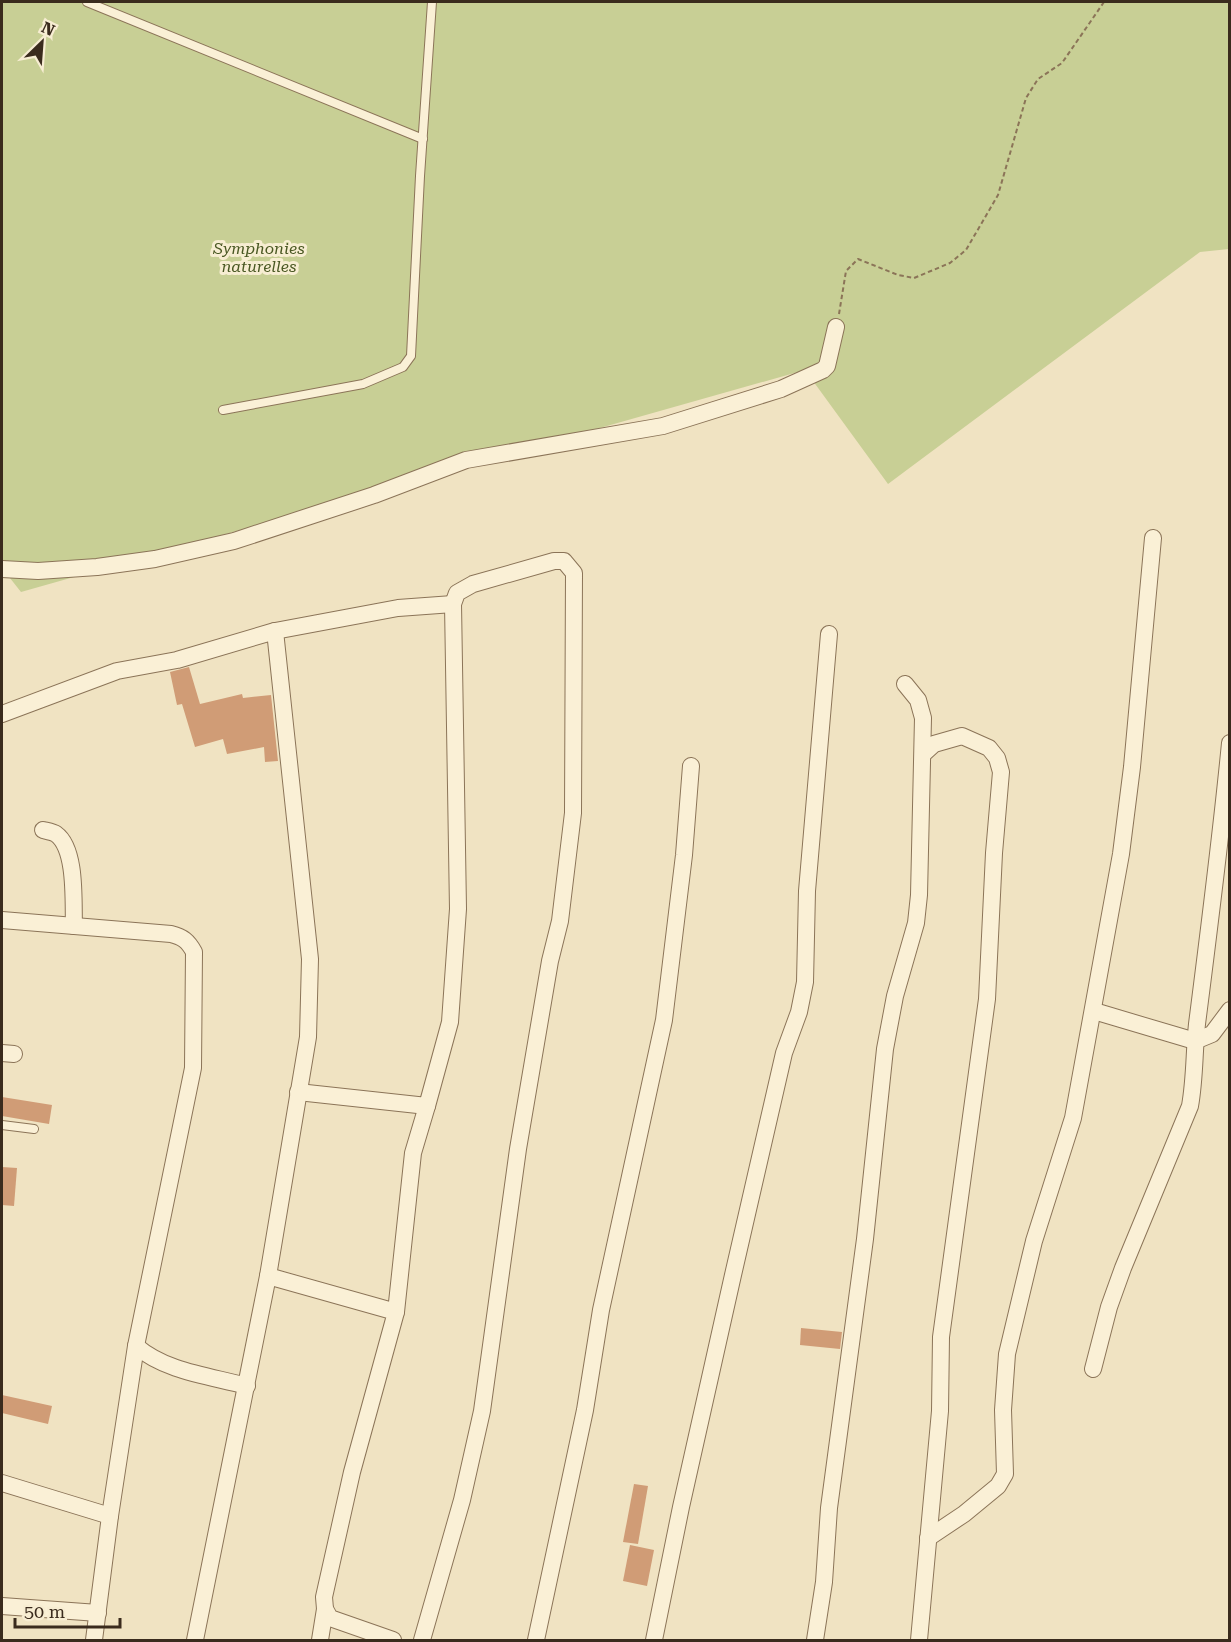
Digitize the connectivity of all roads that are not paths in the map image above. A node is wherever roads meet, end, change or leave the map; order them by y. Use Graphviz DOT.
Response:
graph roads {
  1 [pos="87,2"];
  2 [pos="432,2"];
  3 [pos="423,139"];
  4 [pos="836,327"];
  5 [pos="223,410"];
  6 [pos="1153,538"];
  7 [pos="2,570"];
  8 [pos="453,604"];
  9 [pos="275,631"];
  10 [pos="829,634"];
  11 [pos="905,684"];
  12 [pos="2,714"];
  13 [pos="1230,743"];
  14 [pos="923,754"];
  15 [pos="692,766"];
  16 [pos="43,830"];
  17 [pos="2,920"];
  18 [pos="74,926"];
  19 [pos="1230,1010"];
  20 [pos="1094,1011"];
  21 [pos="1195,1041"];
  22 [pos="298,1092"];
  23 [pos="427,1106"];
  24 [pos="2,1125"];
  25 [pos="34,1129"];
  26 [pos="268,1276"];
  27 [pos="396,1312"];
  28 [pos="136,1346"];
  29 [pos="1094,1369"];
  30 [pos="247,1386"];
  31 [pos="2,1483"];
  32 [pos="110,1516"];
  33 [pos="928,1538"];
  34 [pos="2,1606"];
  35 [pos="325,1609"];
  36 [pos="98,1613"];
  37 [pos="94,1641"];
  38 [pos="195,1641"];
  39 [pos="320,1641"];
  40 [pos="393,1641"];
  41 [pos="422,1641"];
  42 [pos="536,1641"];
  43 [pos="654,1641"];
  44 [pos="815,1641"];
  45 [pos="919,1641"];
  1 -- 3 [label="lane"];
  2 -- 3 [label="lane"];
  3 -- 5 [label="lane"];
  4 -- 7 [label="street"];
  6 -- 20 [label="street"];
  8 -- 9 [label="street"];
  8 -- 23 [label="street"];
  8 -- 41 [label="street"];
  9 -- 12 [label="street"];
  9 -- 22 [label="street"];
  10 -- 43 [label="street"];
  11 -- 14 [label="street"];
  13 -- 21 [label="street"];
  14 -- 33 [label="street"];
  14 -- 44 [label="street"];
  15 -- 42 [label="street"];
  16 -- 18 [label="street"];
  17 -- 18 [label="street"];
  18 -- 28 [label="street"];
  19 -- 21 [label="street"];
  20 -- 21 [label="street"];
  20 -- 33 [label="street"];
  21 -- 29 [label="street"];
  22 -- 23 [label="street"];
  22 -- 26 [label="street"];
  23 -- 27 [label="street"];
  24 -- 25 [label="lane"];
  26 -- 27 [label="street"];
  26 -- 30 [label="street"];
  27 -- 35 [label="street"];
  28 -- 30 [label="street"];
  28 -- 32 [label="street"];
  30 -- 38 [label="street"];
  31 -- 32 [label="street"];
  32 -- 36 [label="street"];
  33 -- 45 [label="street"];
  34 -- 36 [label="street"];
  35 -- 39 [label="street"];
  35 -- 40 [label="street"];
  36 -- 37 [label="street"];
}
